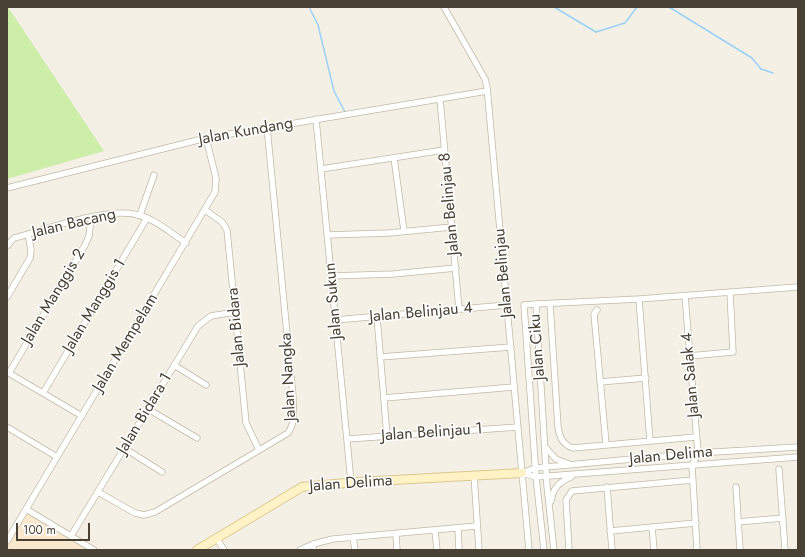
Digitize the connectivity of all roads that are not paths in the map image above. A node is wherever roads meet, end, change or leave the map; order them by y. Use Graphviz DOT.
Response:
graph roads {
  1 [pos="444,7"];
  2 [pos="488,91"];
  3 [pos="440,99"];
  4 [pos="316,119"];
  5 [pos="267,127"];
  6 [pos="206,138"];
  7 [pos="444,150"];
  8 [pos="394,158"];
  9 [pos="321,169"];
  10 [pos="154,175"];
  11 [pos="7,188"];
  12 [pos="205,210"];
  13 [pos="140,215"];
  14 [pos="91,218"];
  15 [pos="147,218"];
  16 [pos="452,226"];
  17 [pos="404,231"];
  18 [pos="28,234"];
  19 [pos="327,235"];
  20 [pos="186,243"];
  21 [pos="7,246"];
  22 [pos="456,268"];
  23 [pos="331,276"];
  24 [pos="798,287"];
  25 [pos="730,292"];
  26 [pos="685,296"];
  27 [pos="7,297"];
  28 [pos="639,299"];
  29 [pos="536,304"];
  30 [pos="550,304"];
  31 [pos="507,305"];
  32 [pos="459,309"];
  33 [pos="597,310"];
  34 [pos="235,312"];
  35 [pos="377,317"];
  36 [pos="335,320"];
  37 [pos="510,347"];
  38 [pos="380,356"];
  39 [pos="689,356"];
  40 [pos="174,365"];
  41 [pos="8,372"];
  42 [pos="646,378"];
  43 [pos="600,382"];
  44 [pos="206,385"];
  45 [pos="514,387"];
  46 [pos="43,393"];
  47 [pos="384,398"];
  48 [pos="148,409"];
  49 [pos="82,416"];
  50 [pos="7,427"];
  51 [pos="518,427"];
  52 [pos="387,436"];
  53 [pos="696,437"];
  54 [pos="197,438"];
  55 [pos="347,439"];
  56 [pos="650,441"];
  57 [pos="606,444"];
  58 [pos="545,447"];
  59 [pos="798,447"];
  60 [pos="124,448"];
  61 [pos="260,450"];
  62 [pos="698,453"];
  63 [pos="57,457"];
  64 [pos="798,457"];
  65 [pos="572,465"];
  66 [pos="692,466"];
  67 [pos="546,467"];
  68 [pos="536,468"];
  69 [pos="779,470"];
  70 [pos="162,472"];
  71 [pos="522,473"];
  72 [pos="474,475"];
  73 [pos="574,475"];
  74 [pos="536,477"];
  75 [pos="547,477"];
  76 [pos="693,480"];
  77 [pos="351,482"];
  78 [pos="607,487"];
  79 [pos="736,487"];
  80 [pos="98,492"];
  81 [pos="550,506"];
  82 [pos="26,509"];
  83 [pos="783,518"];
  84 [pos="738,522"];
  85 [pos="696,523"];
  86 [pos="477,526"];
  87 [pos="652,527"];
  88 [pos="458,528"];
  89 [pos="610,530"];
  90 [pos="435,531"];
  91 [pos="396,535"];
  92 [pos="71,536"];
  93 [pos="216,537"];
  94 [pos="354,537"];
  95 [pos="7,541"];
  96 [pos="313,547"];
  97 [pos="94,550"];
  98 [pos="196,550"];
  99 [pos="224,550"];
  100 [pos="300,550"];
  101 [pos="355,550"];
  102 [pos="397,550"];
  103 [pos="437,550"];
  104 [pos="459,550"];
  105 [pos="479,550"];
  106 [pos="528,550"];
  107 [pos="544,550"];
  108 [pos="554,550"];
  109 [pos="569,550"];
  110 [pos="612,550"];
  111 [pos="654,550"];
  112 [pos="697,550"];
  113 [pos="740,550"];
  114 [pos="785,550"];
  1 -- 2 [label="street, Jalan Belinjau"];
  2 -- 3 [label="street, Jalan Kundang"];
  2 -- 31 [label="street, Jalan Belinjau"];
  3 -- 4 [label="street, Jalan Kundang"];
  3 -- 7 [label="street, Jalan Belinjau 8"];
  4 -- 5 [label="street, Jalan Kundang"];
  4 -- 9 [label="street, Jalan Sukun"];
  5 -- 6 [label="street, Jalan Kundang"];
  5 -- 61 [label="street, Jalan Nangka"];
  6 -- 11 [label="street, Jalan Kundang"];
  6 -- 12 [label="street, Jalan Mempelam"];
  7 -- 8 [label="street"];
  7 -- 16 [label="street, Jalan Belinjau 8"];
  8 -- 9 [label="street"];
  8 -- 17 [label="street"];
  9 -- 19 [label="street, Jalan Sukun"];
  10 -- 13 [label="street"];
  12 -- 20 [label="street, Jalan Mempelam"];
  12 -- 34 [label="street, Jalan Bidara"];
  13 -- 14 [label="street, Jalan Bacang"];
  13 -- 15 [label="street, Jalan Bacang"];
  14 -- 18 [label="street, Jalan Bacang"];
  14 -- 41 [label="street, Jalan Manggis 2"];
  15 -- 20 [label="street, Jalan Bacang"];
  15 -- 46 [label="street, Jalan Manggis 1"];
  16 -- 17 [label="street"];
  16 -- 22 [label="street, Jalan Belinjau 8"];
  17 -- 19 [label="street"];
  18 -- 21 [label="street, Jalan Bacang"];
  18 -- 27 [label="street"];
  19 -- 23 [label="street, Jalan Sukun"];
  20 -- 49 [label="street, Jalan Mempelam"];
  22 -- 23 [label="street"];
  22 -- 32 [label="street, Jalan Belinjau 8"];
  23 -- 36 [label="street, Jalan Sukun"];
  24 -- 25 [label="street"];
  25 -- 26 [label="street"];
  25 -- 39 [label="street"];
  26 -- 28 [label="street"];
  26 -- 39 [label="street, Jalan Salak 4"];
  28 -- 30 [label="street"];
  28 -- 42 [label="street"];
  29 -- 30 [label="street"];
  29 -- 58 [label="street, Jalan Ciku"];
  29 -- 68 [label="street, Jalan Ciku"];
  30 -- 57 [label="street"];
  31 -- 32 [label="street, Jalan Belinjau 4"];
  31 -- 37 [label="street, Jalan Belinjau"];
  32 -- 35 [label="street, Jalan Belinjau 4"];
  33 -- 43 [label="street"];
  34 -- 40 [label="street, Jalan Bidara 1"];
  34 -- 61 [label="street, Jalan Bidara"];
  35 -- 36 [label="street, Jalan Belinjau 4"];
  35 -- 38 [label="street"];
  36 -- 55 [label="street, Jalan Sukun"];
  37 -- 38 [label="street"];
  37 -- 45 [label="street, Jalan Belinjau"];
  38 -- 47 [label="street"];
  39 -- 53 [label="street, Jalan Salak 4"];
  40 -- 44 [label="street"];
  40 -- 48 [label="street, Jalan Bidara 1"];
  41 -- 46 [label="street"];
  42 -- 43 [label="street"];
  42 -- 56 [label="street"];
  43 -- 57 [label="street"];
  45 -- 47 [label="street"];
  45 -- 51 [label="street, Jalan Belinjau"];
  46 -- 49 [label="street"];
  47 -- 52 [label="street"];
  48 -- 54 [label="street"];
  48 -- 60 [label="street, Jalan Bidara 1"];
  49 -- 63 [label="street, Jalan Mempelam"];
  50 -- 63 [label="street"];
  51 -- 52 [label="street, Jalan Belinjau 1"];
  51 -- 71 [label="street, Jalan Belinjau"];
  52 -- 55 [label="street, Jalan Belinjau 1"];
  53 -- 56 [label="street"];
  53 -- 62 [label="street, Jalan Salak 4"];
  55 -- 77 [label="street, Jalan Sukun"];
  56 -- 57 [label="street"];
  58 -- 65 [label="street"];
  58 -- 67 [label="street, Jalan Ciku"];
  59 -- 62 [label="street, Jalan Delima"];
  60 -- 70 [label="street"];
  60 -- 80 [label="street, Jalan Bidara 1"];
  61 -- 80 [label="street, Jalan Nangka"];
  62 -- 65 [label="street, Jalan Delima"];
  62 -- 66 [label="street"];
  63 -- 82 [label="street, Jalan Mempelam"];
  64 -- 66 [label="street, Jalan Delima"];
  65 -- 67 [label="street, Jalan Delima"];
  66 -- 73 [label="street, Jalan Delima"];
  66 -- 76 [label="street"];
  67 -- 68 [label="street, Jalan Delima"];
  67 -- 75 [label="street, Jalan Ciku"];
  68 -- 71 [label="street, Jalan Delima"];
  68 -- 74 [label="street, Jalan Ciku"];
  69 -- 83 [label="street"];
  71 -- 72 [label="street, Jalan Delima"];
  71 -- 74 [label="street, Jalan Delima"];
  71 -- 106 [label="street, Jalan Belinjau"];
  72 -- 77 [label="street, Jalan Delima"];
  72 -- 86 [label="street"];
  73 -- 75 [label="street, Jalan Delima"];
  73 -- 81 [label="street"];
  74 -- 75 [label="street, Jalan Delima"];
  74 -- 107 [label="street, Jalan Ciku"];
  75 -- 81 [label="street, Jalan Ciku"];
  76 -- 78 [label="street"];
  76 -- 85 [label="street"];
  77 -- 93 [label="street, Jalan Delima"];
  78 -- 89 [label="street"];
  78 -- 109 [label="street"];
  79 -- 84 [label="street"];
  80 -- 92 [label="street, Jalan Bidara 1"];
  81 -- 108 [label="street, Jalan Ciku"];
  82 -- 92 [label="street"];
  82 -- 95 [label="street, Jalan Mempelam"];
  83 -- 84 [label="street"];
  83 -- 114 [label="street"];
  84 -- 113 [label="street"];
  85 -- 87 [label="street"];
  85 -- 112 [label="street"];
  86 -- 88 [label="street"];
  86 -- 105 [label="street"];
  87 -- 89 [label="street"];
  87 -- 111 [label="street"];
  88 -- 90 [label="street"];
  88 -- 104 [label="street"];
  89 -- 110 [label="street"];
  90 -- 91 [label="street"];
  90 -- 103 [label="street"];
  91 -- 94 [label="street"];
  91 -- 102 [label="street"];
  92 -- 97 [label="street"];
  93 -- 98 [label="street, Jalan Delima"];
  93 -- 99 [label="street"];
  94 -- 96 [label="street"];
  94 -- 101 [label="street"];
  96 -- 100 [label="street"];
}
